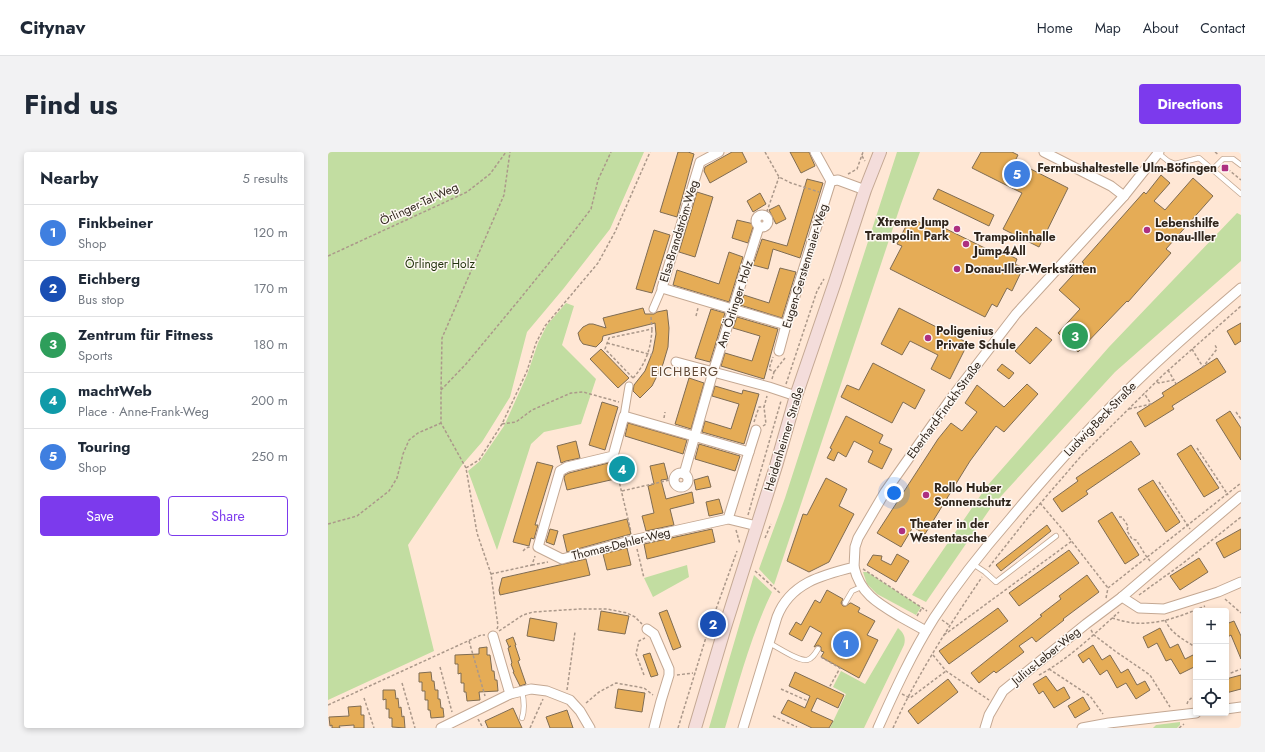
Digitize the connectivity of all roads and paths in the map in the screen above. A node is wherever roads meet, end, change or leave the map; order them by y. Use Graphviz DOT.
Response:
graph roads {
  1 [pos="506,152"];
  2 [pos="510,152"];
  3 [pos="611,152"];
  4 [pos="650,152"];
  5 [pos="719,152"];
  6 [pos="765,152"];
  7 [pos="815,152"];
  8 [pos="863,152"];
  9 [pos="880,152"];
  10 [pos="1044,152"];
  11 [pos="1159,153"];
  12 [pos="1219,163"];
  13 [pos="1241,165"];
  14 [pos="1212,170"];
  15 [pos="779,177"];
  16 [pos="835,180"];
  17 [pos="1241,180"];
  18 [pos="865,190"];
  19 [pos="821,192"];
  20 [pos="1241,194"];
  21 [pos="1124,196"];
  22 [pos="764,216"];
  23 [pos="328,256"];
  24 [pos="662,288"];
  25 [pos="1241,288"];
  26 [pos="1241,306"];
  27 [pos="653,309"];
  28 [pos="733,310"];
  29 [pos="786,325"];
  30 [pos="652,329"];
  31 [pos="607,343"];
  32 [pos="1215,345"];
  33 [pos="1192,349"];
  34 [pos="779,351"];
  35 [pos="648,354"];
  36 [pos="652,355"];
  37 [pos="676,362"];
  38 [pos="1168,370"];
  39 [pos="713,372"];
  40 [pos="774,372"];
  41 [pos="633,378"];
  42 [pos="1174,380"];
  43 [pos="1157,382"];
  44 [pos="1176,384"];
  45 [pos="628,386"];
  46 [pos="769,387"];
  47 [pos="441,391"];
  48 [pos="1144,393"];
  49 [pos="796,396"];
  50 [pos="626,404"];
  51 [pos="764,407"];
  52 [pos="1128,410"];
  53 [pos="1236,412"];
  54 [pos="624,416"];
  55 [pos="1241,419"];
  56 [pos="441,423"];
  57 [pos="502,424"];
  58 [pos="756,430"];
  59 [pos="696,437"];
  60 [pos="1197,448"];
  61 [pos="749,452"];
  62 [pos="613,456"];
  63 [pos="466,468"];
  64 [pos="684,474"];
  65 [pos="674,479"];
  66 [pos="1159,482"];
  67 [pos="1241,483"];
  68 [pos="622,491"];
  69 [pos="1228,494"];
  70 [pos="1238,499"];
  71 [pos="1040,503"];
  72 [pos="1119,517"];
  73 [pos="1241,517"];
  74 [pos="730,520"];
  75 [pos="328,524"];
  76 [pos="757,526"];
  77 [pos="1187,526"];
  78 [pos="1195,535"];
  79 [pos="1056,536"];
  80 [pos="634,540"];
  81 [pos="1072,542"];
  82 [pos="740,544"];
  83 [pos="534,547"];
  84 [pos="737,550"];
  85 [pos="522,551"];
  86 [pos="1147,558"];
  87 [pos="548,562"];
  88 [pos="973,564"];
  89 [pos="532,565"];
  90 [pos="854,567"];
  91 [pos="1156,568"];
  92 [pos="753,570"];
  93 [pos="985,572"];
  94 [pos="491,574"];
  95 [pos="644,578"];
  96 [pos="1241,582"];
  97 [pos="861,586"];
  98 [pos="1108,588"];
  99 [pos="1218,592"];
  100 [pos="787,598"];
  101 [pos="1126,600"];
  102 [pos="845,603"];
  103 [pos="1104,610"];
  104 [pos="1241,613"];
  105 [pos="936,616"];
  106 [pos="1165,621"];
  107 [pos="650,631"];
  108 [pos="926,631"];
  109 [pos="575,632"];
  110 [pos="481,635"];
  111 [pos="1094,635"];
  112 [pos="493,636"];
  113 [pos="942,636"];
  114 [pos="469,641"];
  115 [pos="769,644"];
  116 [pos="1193,646"];
  117 [pos="818,650"];
  118 [pos="932,654"];
  119 [pos="821,657"];
  120 [pos="440,667"];
  121 [pos="1049,669"];
  122 [pos="1241,669"];
  123 [pos="946,671"];
  124 [pos="694,673"];
  125 [pos="1229,674"];
  126 [pos="644,675"];
  127 [pos="669,675"];
  128 [pos="1037,676"];
  129 [pos="402,683"];
  130 [pos="829,688"];
  131 [pos="781,689"];
  132 [pos="522,690"];
  133 [pos="547,690"];
  134 [pos="510,694"];
  135 [pos="1193,696"];
  136 [pos="908,697"];
  137 [pos="364,698"];
  138 [pos="566,698"];
  139 [pos="660,701"];
  140 [pos="808,701"];
  141 [pos="995,704"];
  142 [pos="328,705"];
  143 [pos="488,705"];
  144 [pos="1241,707"];
  145 [pos="578,709"];
  146 [pos="1229,709"];
  147 [pos="1191,713"];
  148 [pos="1176,715"];
  149 [pos="773,716"];
  150 [pos="522,718"];
  151 [pos="454,721"];
  152 [pos="1109,723"];
  153 [pos="880,727"];
  154 [pos="374,728"];
  155 [pos="415,728"];
  156 [pos="441,728"];
  157 [pos="530,728"];
  158 [pos="590,728"];
  159 [pos="654,728"];
  160 [pos="678,728"];
  161 [pos="696,728"];
  162 [pos="743,728"];
  163 [pos="797,728"];
  164 [pos="893,728"];
  165 [pos="985,728"];
  166 [pos="1082,728"];
  1 -- 23 [label="path, Örlinger-Tal-Weg"];
  2 -- 47 [label="path"];
  3 -- 47 [label="path"];
  4 -- 57 [label="path"];
  5 -- 24 [label="street, Elsa-Brandström-Weg"];
  6 -- 15 [label="path"];
  7 -- 16 [label="street"];
  8 -- 16 [label="path"];
  9 -- 18 [label="main road, Heidenheimer Straße"];
  10 -- 21 [label="street"];
  11 -- 14 [label="lane"];
  11 -- 21 [label="street, Eberhard-Finckh-Straße"];
  12 -- 13 [label="lane"];
  12 -- 14 [label="lane"];
  12 -- 17 [label="path"];
  14 -- 20 [label="lane"];
  15 -- 19 [label="path"];
  15 -- 22 [label="path"];
  16 -- 18 [label="street"];
  16 -- 29 [label="street, Eugen-Gerstenmaier-Weg"];
  18 -- 49 [label="main road, Heidenheimer Straße"];
  21 -- 90 [label="street, Eberhard-Finckh-Straße"];
  22 -- 28 [label="street, Am Örlinger Holz"];
  24 -- 27 [label="street"];
  24 -- 28 [label="street, Elsa-Brandström-Weg"];
  25 -- 88 [label="street, Ludwig-Beck-Straße"];
  26 -- 33 [label="path"];
  27 -- 30 [label="path"];
  28 -- 29 [label="street, Elsa-Brandström-Weg"];
  28 -- 39 [label="street, Am Örlinger Holz"];
  29 -- 34 [label="street, Eugen-Gerstenmaier-Weg"];
  30 -- 31 [label="path"];
  30 -- 35 [label="path"];
  31 -- 35 [label="path"];
  31 -- 41 [label="path"];
  32 -- 33 [label="path"];
  33 -- 38 [label="path"];
  34 -- 40 [label="path"];
  34 -- 40 [label="path"];
  35 -- 36 [label="path"];
  35 -- 41 [label="path"];
  37 -- 39 [label="street"];
  38 -- 42 [label="path"];
  38 -- 43 [label="path"];
  39 -- 46 [label="street"];
  39 -- 59 [label="street, Am Örlinger Holz"];
  40 -- 46 [label="path"];
  41 -- 45 [label="path"];
  42 -- 43 [label="path"];
  42 -- 44 [label="path"];
  43 -- 48 [label="path"];
  45 -- 50 [label="street"];
  46 -- 49 [label="street"];
  46 -- 51 [label="path"];
  47 -- 56 [label="path"];
  48 -- 52 [label="path"];
  48 -- 52 [label="path"];
  49 -- 76 [label="main road, Heidenheimer Straße"];
  50 -- 54 [label="street"];
  50 -- 57 [label="path"];
  51 -- 58 [label="path"];
  51 -- 58 [label="path"];
  52 -- 71 [label="path"];
  53 -- 55 [label="path"];
  54 -- 59 [label="street"];
  54 -- 62 [label="street"];
  56 -- 63 [label="path"];
  56 -- 75 [label="path"];
  57 -- 63 [label="path"];
  58 -- 61 [label="street"];
  59 -- 61 [label="street"];
  59 -- 64 [label="street, Am Örlinger Holz"];
  60 -- 69 [label="path"];
  61 -- 74 [label="street"];
  62 -- 68 [label="path"];
  62 -- 83 [label="street"];
  63 -- 94 [label="path"];
  64 -- 65 [label="street"];
  64 -- 65 [label="street, Am Örlinger Holz"];
  65 -- 68 [label="path"];
  66 -- 77 [label="path"];
  67 -- 69 [label="path"];
  68 -- 80 [label="path"];
  69 -- 70 [label="path"];
  69 -- 77 [label="path"];
  70 -- 78 [label="street, Julius-Leber-Weg"];
  71 -- 81 [label="path"];
  71 -- 93 [label="path"];
  72 -- 86 [label="path"];
  73 -- 101 [label="path"];
  74 -- 76 [label="street, Thomas-Dehler-Weg"];
  74 -- 80 [label="street, Thomas-Dehler-Weg"];
  74 -- 82 [label="path"];
  76 -- 161 [label="main road, Heidenheimer Straße"];
  77 -- 78 [label="path"];
  77 -- 86 [label="path"];
  78 -- 91 [label="street, Julius-Leber-Weg"];
  79 -- 93 [label="lane"];
  80 -- 83 [label="street, Thomas-Dehler-Weg"];
  80 -- 95 [label="path"];
  81 -- 98 [label="path"];
  81 -- 113 [label="path"];
  83 -- 85 [label="path"];
  83 -- 89 [label="path"];
  84 -- 124 [label="path"];
  86 -- 91 [label="path"];
  86 -- 98 [label="path"];
  87 -- 89 [label="path"];
  88 -- 93 [label="lane"];
  88 -- 105 [label="street, Ludwig-Beck-Straße"];
  89 -- 94 [label="path"];
  90 -- 97 [label="street, Eberhard-Finckh-Straße"];
  90 -- 100 [label="street"];
  90 -- 105 [label="path"];
  91 -- 101 [label="street, Julius-Leber-Weg"];
  92 -- 100 [label="path"];
  93 -- 113 [label="path"];
  94 -- 112 [label="path"];
  96 -- 99 [label="street"];
  97 -- 102 [label="lane"];
  97 -- 108 [label="street, Eberhard-Finckh-Straße"];
  98 -- 103 [label="path"];
  99 -- 101 [label="street"];
  99 -- 104 [label="path"];
  100 -- 115 [label="street"];
  101 -- 103 [label="street, Julius-Leber-Weg"];
  101 -- 111 [label="path"];
  103 -- 141 [label="street, Julius-Leber-Weg"];
  105 -- 108 [label="street, Ludwig-Beck-Straße"];
  106 -- 116 [label="path"];
  107 -- 112 [label="path"];
  107 -- 126 [label="path"];
  107 -- 127 [label="street"];
  108 -- 153 [label="street, Ludwig-Beck-Straße"];
  109 -- 138 [label="path"];
  110 -- 114 [label="path"];
  111 -- 121 [label="path"];
  111 -- 148 [label="path"];
  112 -- 134 [label="street"];
  113 -- 118 [label="path"];
  114 -- 142 [label="path"];
  114 -- 143 [label="path"];
  115 -- 117 [label="lane"];
  115 -- 162 [label="street"];
  118 -- 123 [label="path"];
  118 -- 136 [label="path"];
  119 -- 130 [label="path"];
  120 -- 151 [label="path"];
  121 -- 128 [label="path"];
  121 -- 152 [label="path"];
  122 -- 125 [label="path"];
  123 -- 136 [label="path"];
  123 -- 141 [label="path"];
  124 -- 127 [label="path"];
  124 -- 160 [label="path"];
  127 -- 139 [label="street"];
  129 -- 155 [label="path"];
  131 -- 140 [label="path"];
  132 -- 133 [label="street"];
  132 -- 134 [label="street"];
  132 -- 150 [label="lane"];
  133 -- 138 [label="street"];
  133 -- 157 [label="path"];
  134 -- 143 [label="street"];
  135 -- 147 [label="path"];
  136 -- 164 [label="path"];
  137 -- 154 [label="path"];
  138 -- 145 [label="street"];
  139 -- 145 [label="path"];
  139 -- 159 [label="street"];
  141 -- 165 [label="street, Julius-Leber-Weg"];
  143 -- 151 [label="street"];
  144 -- 146 [label="street"];
  145 -- 158 [label="street"];
  147 -- 148 [label="street"];
  148 -- 152 [label="street"];
  149 -- 163 [label="path"];
  151 -- 156 [label="street"];
  152 -- 166 [label="street"];
}
